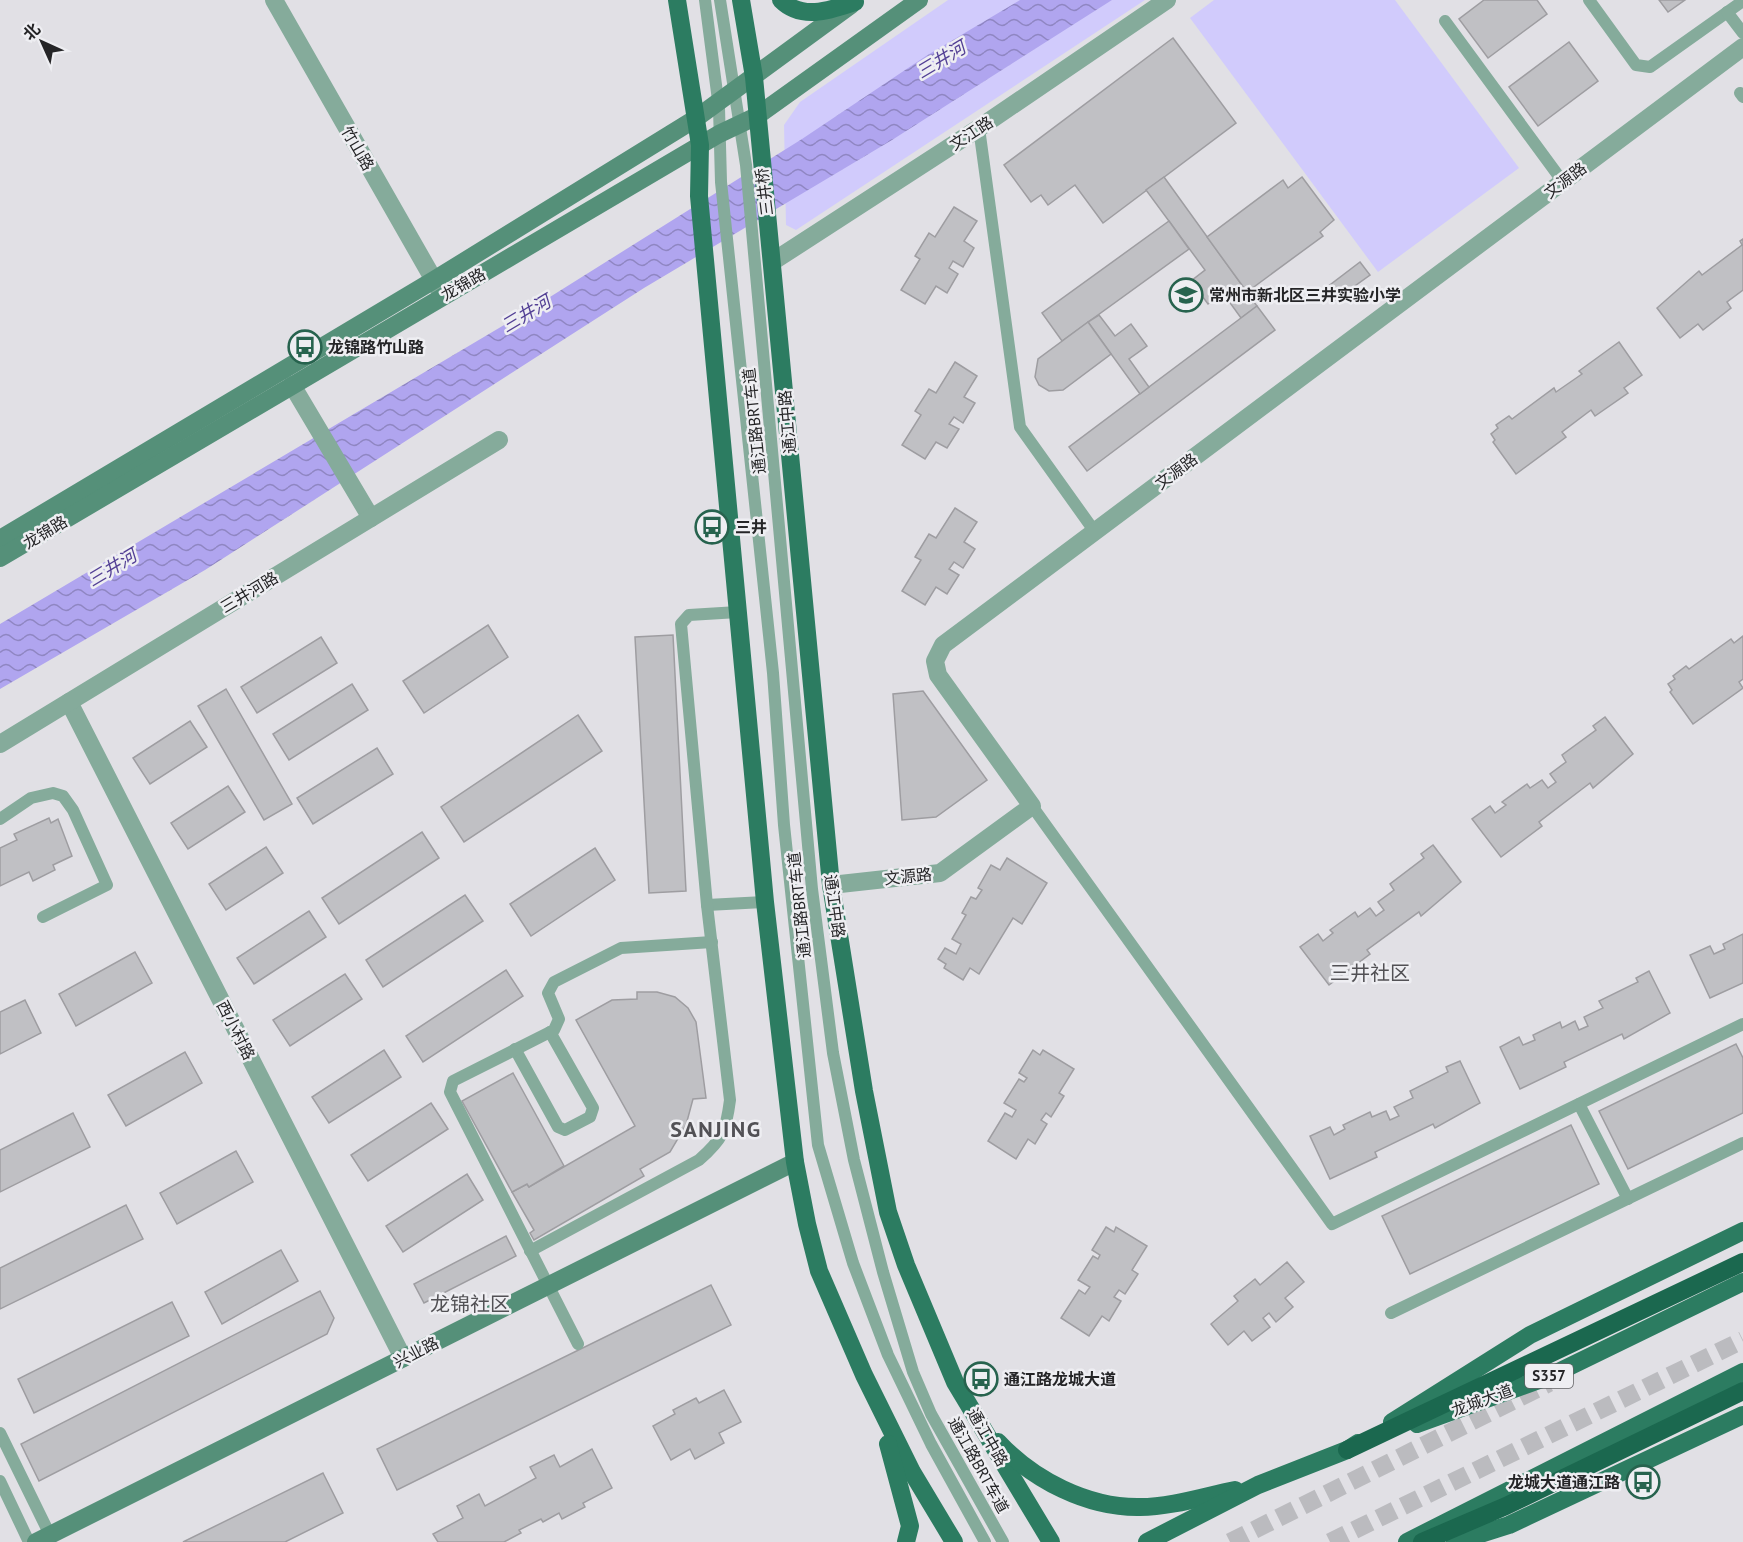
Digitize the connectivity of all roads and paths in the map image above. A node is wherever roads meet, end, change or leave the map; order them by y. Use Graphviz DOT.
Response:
graph roads {
  1 [pos="274,0"];
  2 [pos="677,0"];
  3 [pos="705,0"];
  4 [pos="720,0"];
  5 [pos="741,0"];
  6 [pos="782,0"];
  7 [pos="919,0"];
  8 [pos="1167,0"];
  9 [pos="1588,0"];
  10 [pos="856,1"];
  11 [pos="1743,1"];
  12 [pos="1727,12"];
  13 [pos="1445,21"];
  14 [pos="1743,33"];
  15 [pos="1743,47"];
  16 [pos="754,77"];
  17 [pos="736,90"];
  18 [pos="718,103"];
  19 [pos="757,116"];
  20 [pos="695,118"];
  21 [pos="739,124"];
  22 [pos="979,128"];
  23 [pos="719,134"];
  24 [pos="700,146"];
  25 [pos="753,160"];
  26 [pos="1563,182"];
  27 [pos="760,231"];
  28 [pos="772,262"];
  29 [pos="438,288"];
  30 [pos="292,385"];
  31 [pos="499,440"];
  32 [pos="371,518"];
  33 [pos="1095,532"];
  34 [pos="0,539"];
  35 [pos="0,558"];
  36 [pos="738,612"];
  37 [pos="69,702"];
  38 [pos="0,744"];
  39 [pos="1032,806"];
  40 [pos="0,819"];
  41 [pos="831,885"];
  42 [pos="765,902"];
  43 [pos="707,905"];
  44 [pos="43,917"];
  45 [pos="711,942"];
  46 [pos="1742,1026"];
  47 [pos="550,1032"];
  48 [pos="515,1049"];
  49 [pos="1579,1104"];
  50 [pos="1743,1143"];
  51 [pos="795,1162"];
  52 [pos="1628,1198"];
  53 [pos="1743,1231"];
  54 [pos="530,1251"];
  55 [pos="1743,1262"];
  56 [pos="1743,1282"];
  57 [pos="548,1286"];
  58 [pos="1391,1313"];
  59 [pos="578,1344"];
  60 [pos="403,1358"];
  61 [pos="1743,1371"];
  62 [pos="864,1375"];
  63 [pos="1743,1391"];
  64 [pos="974,1414"];
  65 [pos="1743,1415"];
  66 [pos="0,1432"];
  67 [pos="1347,1450"];
  68 [pos="0,1481"];
  69 [pos="1258,1485"];
  70 [pos="43,1539"];
  71 [pos="29,1542"];
  72 [pos="906,1542"];
  73 [pos="954,1542"];
  74 [pos="986,1542"];
  75 [pos="1003,1542"];
  76 [pos="1051,1542"];
  77 [pos="1147,1542"];
  78 [pos="1407,1542"];
  79 [pos="1422,1542"];
  80 [pos="1455,1542"];
  1 -- 29 [label="street, 竹山路"];
  2 -- 20 [label="main road"];
  3 -- 18 [label="lane"];
  4 -- 17 [label="lane"];
  5 -- 16 [label="main road"];
  6 -- 10 [label="main road"];
  7 -- 19 [label="main road, 龙锦路"];
  8 -- 22 [label="street, 文江路"];
  9 -- 12 [label="lane"];
  10 -- 16 [label="main road, 龙锦路"];
  11 -- 12 [label="lane"];
  12 -- 14 [label="lane"];
  13 -- 26 [label="lane"];
  15 -- 26 [label="street, 文源路"];
  16 -- 17 [label="main road, 龙锦路"];
  16 -- 19 [label="main road"];
  17 -- 18 [label="main road, 龙锦路"];
  17 -- 21 [label="lane"];
  18 -- 20 [label="main road, 龙锦路"];
  18 -- 23 [label="lane"];
  19 -- 21 [label="main road, 龙锦路"];
  19 -- 25 [label="main road"];
  20 -- 24 [label="main road"];
  20 -- 29 [label="main road, 龙锦路"];
  21 -- 23 [label="main road, 龙锦路"];
  21 -- 25 [label="lane"];
  22 -- 28 [label="street, 文江路"];
  22 -- 33 [label="lane"];
  23 -- 24 [label="main road, 龙锦路"];
  23 -- 74 [label="lane, 通江路BRT车道"];
  24 -- 29 [label="main road, 龙锦路"];
  24 -- 36 [label="main road"];
  25 -- 27 [label="main road, 三井桥"];
  26 -- 33 [label="street, 文源路"];
  27 -- 28 [label="main road, 通江中路"];
  27 -- 75 [label="lane, 通江路BRT车道"];
  28 -- 41 [label="main road, 通江中路"];
  29 -- 30 [label="main road, 龙锦路"];
  29 -- 34 [label="main road, 龙锦路"];
  30 -- 32 [label="street"];
  30 -- 35 [label="main road, 龙锦路"];
  31 -- 32 [label="street, 三井河路"];
  32 -- 37 [label="street, 三井河路"];
  33 -- 39 [label="street, 文源路"];
  36 -- 42 [label="main road"];
  36 -- 43 [label="lane"];
  37 -- 38 [label="street, 三井河路"];
  37 -- 60 [label="street, 西小村路"];
  39 -- 41 [label="street, 文源路"];
  39 -- 49 [label="lane"];
  40 -- 44 [label="lane"];
  41 -- 64 [label="main road, 通江中路"];
  42 -- 43 [label="lane"];
  42 -- 51 [label="main road"];
  43 -- 45 [label="lane"];
  45 -- 47 [label="lane"];
  45 -- 54 [label="lane"];
  46 -- 49 [label="lane"];
  47 -- 48 [label="lane"];
  47 -- 48 [label="lane"];
  48 -- 54 [label="lane"];
  49 -- 52 [label="lane"];
  50 -- 52 [label="lane"];
  51 -- 57 [label="main road, 兴业路"];
  51 -- 62 [label="main road"];
  52 -- 58 [label="lane"];
  53 -- 67 [label="main road"];
  54 -- 57 [label="lane"];
  55 -- 67 [label="highway"];
  56 -- 67 [label="main road, 龙城大道 / S357"];
  57 -- 59 [label="lane"];
  57 -- 60 [label="main road, 兴业路"];
  60 -- 70 [label="main road, 兴业路"];
  61 -- 78 [label="main road"];
  62 -- 72 [label="main road"];
  62 -- 73 [label="main road"];
  63 -- 79 [label="highway"];
  64 -- 69 [label="main road"];
  64 -- 76 [label="main road, 通江中路"];
  65 -- 80 [label="main road"];
  66 -- 70 [label="lane"];
  67 -- 69 [label="main road, S357"];
  68 -- 71 [label="lane"];
  69 -- 77 [label="main road, S357"];
}
